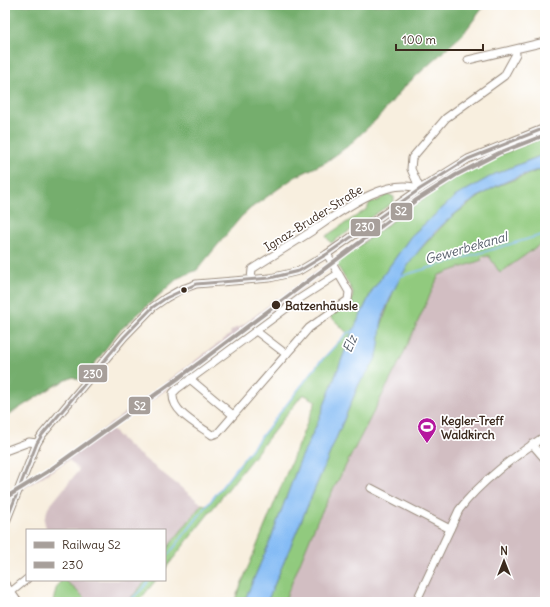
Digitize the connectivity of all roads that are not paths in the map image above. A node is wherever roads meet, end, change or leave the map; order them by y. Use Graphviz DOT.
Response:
graph roads {
  1 [pos="545,42"];
  2 [pos="514,50"];
  3 [pos="468,60"];
  4 [pos="545,128"];
  5 [pos="420,188"];
  6 [pos="327,254"];
  7 [pos="338,274"];
  8 [pos="252,279"];
  9 [pos="256,331"];
  10 [pos="286,354"];
  11 [pos="190,379"];
  12 [pos="233,415"];
  13 [pos="545,436"];
  14 [pos="37,442"];
  15 [pos="532,444"];
  16 [pos="5,451"];
  17 [pos="545,458"];
  18 [pos="370,488"];
  19 [pos="5,524"];
  20 [pos="450,529"];
  21 [pos="26,580"];
  22 [pos="5,584"];
  23 [pos="11,592"];
  24 [pos="18,602"];
  25 [pos="416,602"];
  1 -- 2 [label="street"];
  2 -- 3 [label="street"];
  2 -- 5 [label="street"];
  4 -- 5 [label="street"];
  5 -- 6 [label="street"];
  5 -- 8 [label="street, Ignaz-Bruder-Straße"];
  6 -- 7 [label="street"];
  6 -- 8 [label="street"];
  7 -- 9 [label="street"];
  7 -- 10 [label="street"];
  8 -- 14 [label="street"];
  9 -- 10 [label="street"];
  9 -- 11 [label="street"];
  10 -- 12 [label="street"];
  11 -- 12 [label="street"];
  11 -- 12 [label="street"];
  13 -- 15 [label="street"];
  14 -- 16 [label="street"];
  14 -- 19 [label="street"];
  15 -- 17 [label="street"];
  15 -- 20 [label="street"];
  18 -- 20 [label="street"];
  20 -- 25 [label="street"];
  21 -- 23 [label="street"];
  22 -- 23 [label="street"];
  23 -- 24 [label="street"];
}
